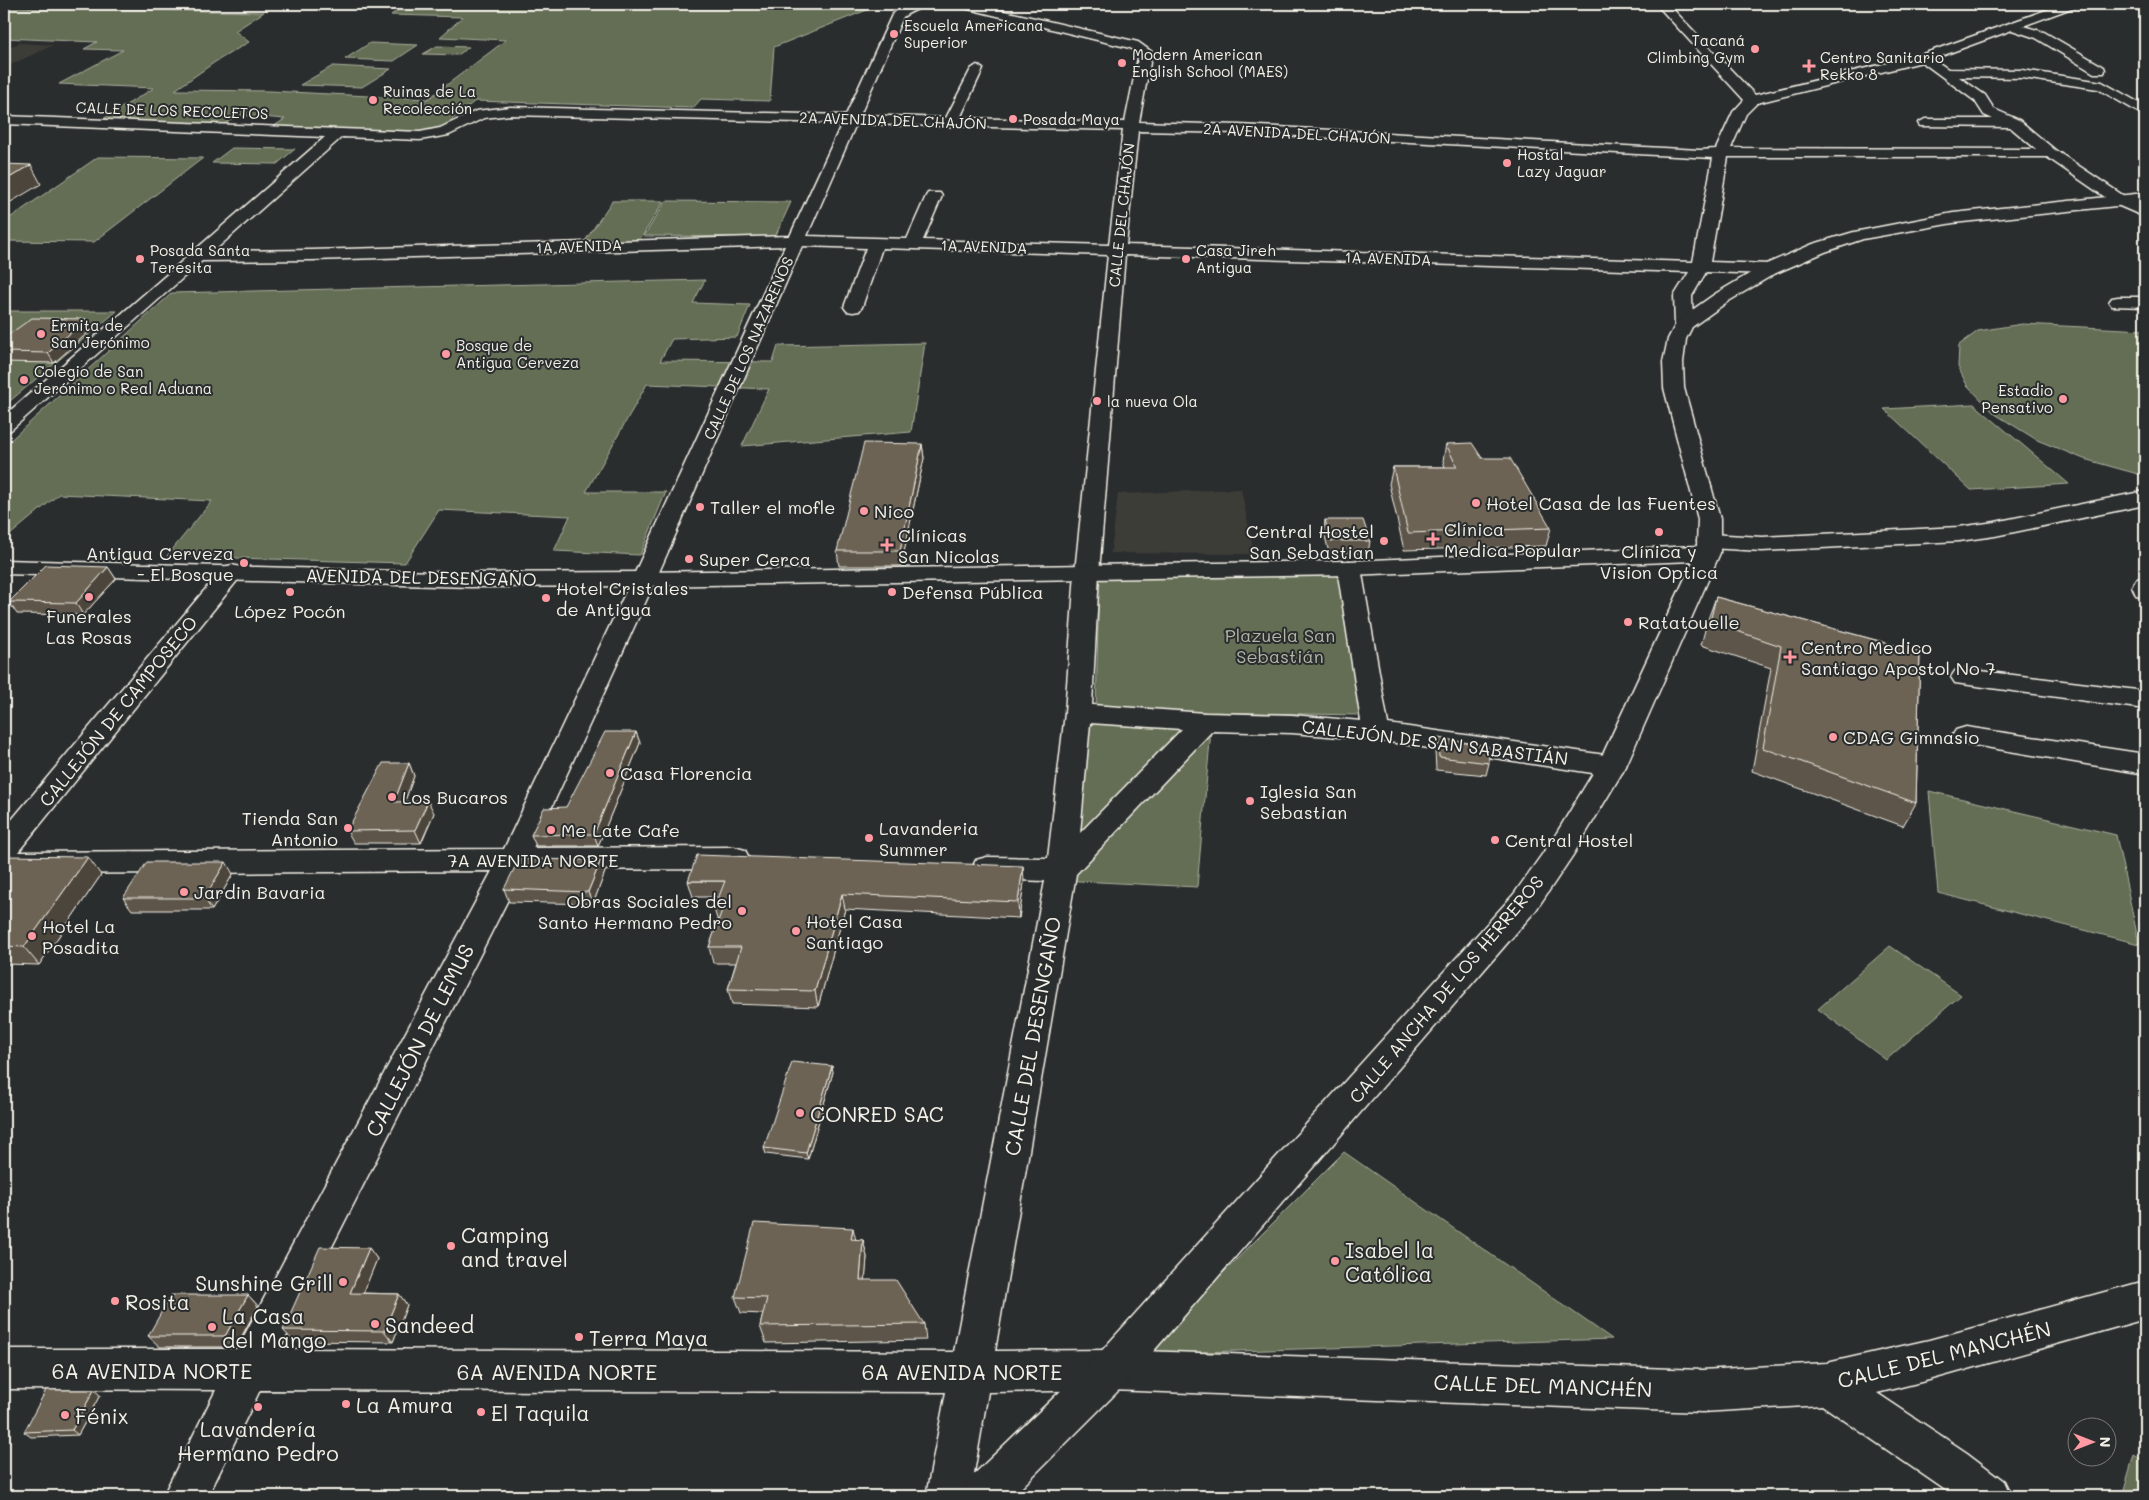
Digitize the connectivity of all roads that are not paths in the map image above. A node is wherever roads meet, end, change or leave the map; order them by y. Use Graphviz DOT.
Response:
graph roads {
  1 [pos="920,4"];
  2 [pos="960,4"];
  3 [pos="1662,4"];
  4 [pos="2073,4"];
  5 [pos="2132,4"];
  6 [pos="2145,10"];
  7 [pos="2010,26"];
  8 [pos="1924,58"];
  9 [pos="977,69"];
  10 [pos="2099,70"];
  11 [pos="1945,73"];
  12 [pos="1752,100"];
  13 [pos="2145,112"];
  14 [pos="852,118"];
  15 [pos="4,120"];
  16 [pos="951,122"];
  17 [pos="1925,123"];
  18 [pos="2014,123"];
  19 [pos="1131,126"];
  20 [pos="338,133"];
  21 [pos="1721,153"];
  22 [pos="2050,153"];
  23 [pos="934,196"];
  24 [pos="2145,198"];
  25 [pos="2121,201"];
  26 [pos="2145,212"];
  27 [pos="796,241"];
  28 [pos="876,243"];
  29 [pos="913,244"];
  30 [pos="1117,251"];
  31 [pos="197,256"];
  32 [pos="1702,266"];
  33 [pos="1770,269"];
  34 [pos="2118,302"];
  35 [pos="2145,302"];
  36 [pos="853,307"];
  37 [pos="1684,324"];
  38 [pos="4,426"];
  39 [pos="2145,498"];
  40 [pos="2145,507"];
  41 [pos="2085,510"];
  42 [pos="1708,547"];
  43 [pos="4,567"];
  44 [pos="1349,568"];
  45 [pos="232,572"];
  46 [pos="1087,572"];
  47 [pos="644,579"];
  48 [pos="2145,584"];
  49 [pos="2145,590"];
  50 [pos="1964,677"];
  51 [pos="2145,700"];
  52 [pos="1078,713"];
  53 [pos="1205,722"];
  54 [pos="1376,731"];
  55 [pos="1966,736"];
  56 [pos="2145,764"];
  57 [pos="1612,766"];
  58 [pos="4,850"];
  59 [pos="758,859"];
  60 [pos="513,860"];
  61 [pos="4,863"];
  62 [pos="964,867"];
  63 [pos="1062,870"];
  64 [pos="2145,1300"];
  65 [pos="4,1370"];
  66 [pos="248,1370"];
  67 [pos="1111,1370"];
  68 [pos="970,1372"];
  69 [pos="1827,1384"];
  70 [pos="185,1496"];
  71 [pos="948,1496"];
  72 [pos="982,1496"];
  73 [pos="1989,1496"];
  1 -- 14 [label="street"];
  2 -- 19 [label="street, CALLE DEL CHAJÓN"];
  3 -- 12 [label="street"];
  4 -- 7 [label="street"];
  5 -- 6 [label="street"];
  7 -- 8 [label="street"];
  7 -- 10 [label="street"];
  8 -- 11 [label="street"];
  8 -- 12 [label="street"];
  9 -- 16 [label="street"];
  11 -- 13 [label="street"];
  11 -- 18 [label="street"];
  12 -- 21 [label="street"];
  14 -- 16 [label="street, 2A AVENIDA DEL CHAJÓN"];
  14 -- 20 [label="street, 2A AVENIDA DEL CHAJÓN"];
  14 -- 27 [label="street, CALLE DE LOS NAZARENOS"];
  15 -- 20 [label="street, CALLE DE LOS RECOLETOS"];
  16 -- 19 [label="street, 2A AVENIDA DEL CHAJÓN"];
  17 -- 18 [label="street"];
  18 -- 22 [label="street"];
  19 -- 21 [label="street, 2A AVENIDA DEL CHAJÓN"];
  19 -- 30 [label="street, CALLE DEL CHAJÓN"];
  20 -- 31 [label="street"];
  21 -- 22 [label="street, 2A AVENIDA DEL CHAJÓN"];
  21 -- 32 [label="street"];
  22 -- 25 [label="street"];
  23 -- 29 [label="street"];
  24 -- 25 [label="street"];
  25 -- 26 [label="street"];
  25 -- 33 [label="street"];
  27 -- 28 [label="street, 1A AVENIDA"];
  27 -- 31 [label="street, 1A AVENIDA"];
  27 -- 47 [label="street, CALLE DE LOS NAZARENOS"];
  28 -- 29 [label="street, 1A AVENIDA"];
  28 -- 36 [label="street"];
  29 -- 30 [label="street, 1A AVENIDA"];
  30 -- 32 [label="street, 1A AVENIDA"];
  30 -- 46 [label="street, CALLE DEL CHAJÓN"];
  31 -- 38 [label="street"];
  32 -- 33 [label="street, 1A AVENIDA"];
  32 -- 37 [label="street"];
  33 -- 37 [label="street"];
  34 -- 35 [label="street"];
  37 -- 42 [label="street, CALLE ANCHA DE LOS HERREROS"];
  39 -- 41 [label="street"];
  40 -- 41 [label="street"];
  41 -- 42 [label="street, AVENIDA DEL DESENGAÑO"];
  42 -- 44 [label="street, AVENIDA DEL DESENGAÑO"];
  42 -- 57 [label="street, CALLE ANCHA DE LOS HERREROS"];
  43 -- 45 [label="street, AVENIDA DEL DESENGAÑO"];
  44 -- 46 [label="street, AVENIDA DEL DESENGAÑO"];
  44 -- 54 [label="street"];
  45 -- 47 [label="street, AVENIDA DEL DESENGAÑO"];
  45 -- 58 [label="street, CALLEJÓN DE CAMPOSECO"];
  46 -- 47 [label="street, AVENIDA DEL DESENGAÑO"];
  46 -- 52 [label="street, CALLE DEL DESENGAÑO"];
  47 -- 60 [label="street, CALLEJÓN DE LEMUS"];
  48 -- 49 [label="street"];
  50 -- 51 [label="street"];
  52 -- 53 [label="street, CALLEJÓN DE SAN SABASTIÁN"];
  52 -- 63 [label="street, CALLE DEL DESENGAÑO"];
  53 -- 54 [label="street, CALLEJÓN DE SAN SABASTIÁN"];
  53 -- 63 [label="street"];
  54 -- 57 [label="street, CALLEJÓN DE SAN SABASTIÁN"];
  55 -- 56 [label="street"];
  57 -- 67 [label="street, CALLE ANCHA DE LOS HERREROS"];
  59 -- 60 [label="street, 7A AVENIDA NORTE"];
  60 -- 61 [label="street, 7A AVENIDA NORTE"];
  60 -- 66 [label="street, CALLEJÓN DE LEMUS"];
  62 -- 63 [label="street"];
  63 -- 68 [label="street, CALLE DEL DESENGAÑO"];
  64 -- 69 [label="street, CALLE DEL MANCHÉN"];
  65 -- 66 [label="street, 6A AVENIDA NORTE"];
  66 -- 68 [label="street, 6A AVENIDA NORTE"];
  66 -- 70 [label="street, CALLEJÓN DE LEMUS"];
  67 -- 68 [label="street, 6A AVENIDA NORTE"];
  67 -- 69 [label="street, CALLE DEL MANCHÉN"];
  67 -- 72 [label="street"];
  68 -- 71 [label="street, CALLE DEL DESENGAÑO"];
  69 -- 73 [label="street"];
}
